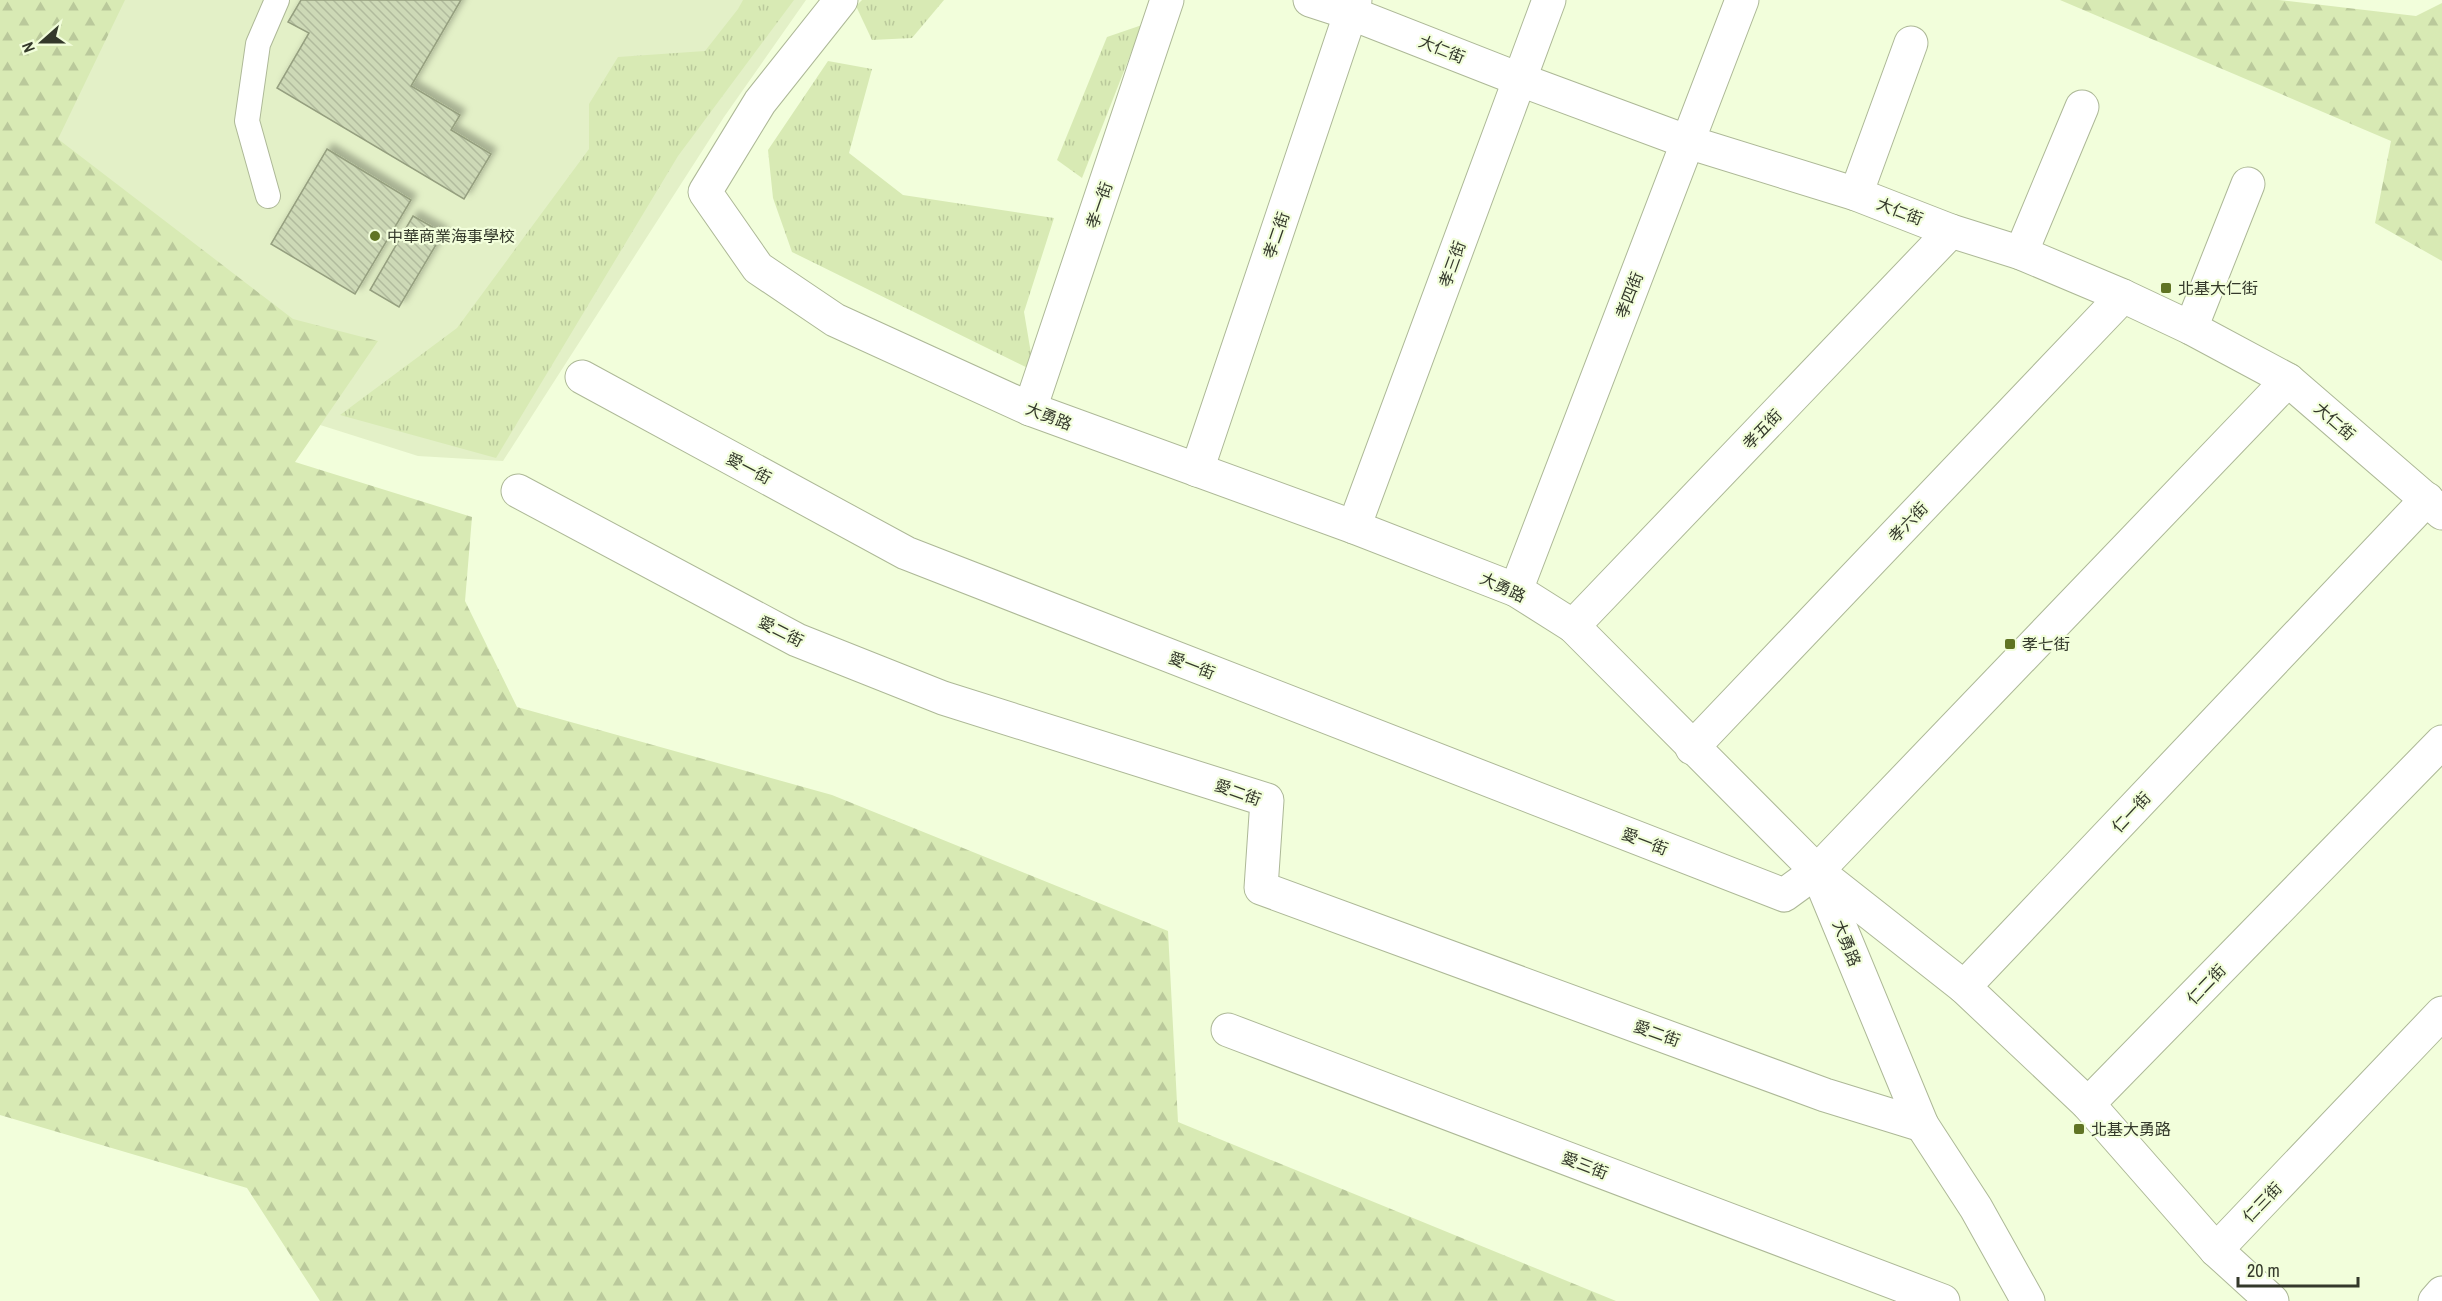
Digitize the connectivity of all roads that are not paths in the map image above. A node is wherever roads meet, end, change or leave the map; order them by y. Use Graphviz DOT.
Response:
graph roads {
  1 [pos="277,0"];
  2 [pos="840,0"];
  3 [pos="1167,0"];
  4 [pos="1310,0"];
  5 [pos="1549,0"];
  6 [pos="1742,0"];
  7 [pos="1353,6"];
  8 [pos="1911,43"];
  9 [pos="1521,80"];
  10 [pos="2082,106"];
  11 [pos="1688,142"];
  12 [pos="2248,184"];
  13 [pos="1856,194"];
  14 [pos="268,196"];
  15 [pos="1951,231"];
  16 [pos="2021,253"];
  17 [pos="2123,296"];
  18 [pos="2191,328"];
  19 [pos="582,377"];
  20 [pos="2288,380"];
  21 [pos="1030,409"];
  22 [pos="1197,470"];
  23 [pos="518,491"];
  24 [pos="2434,506"];
  25 [pos="1354,527"];
  26 [pos="1516,590"];
  27 [pos="1573,626"];
  28 [pos="2442,742"];
  29 [pos="1692,748"];
  30 [pos="1817,871"];
  31 [pos="1964,987"];
  32 [pos="2442,1013"];
  33 [pos="1228,1030"];
  34 [pos="2088,1104"];
  35 [pos="1922,1125"];
  36 [pos="2216,1250"];
  37 [pos="2442,1293"];
  38 [pos="1943,1301"];
  39 [pos="2028,1301"];
  40 [pos="2272,1301"];
  41 [pos="2435,1301"];
  1 -- 14 [label="lane"];
  2 -- 21 [label="street, 大勇路"];
  3 -- 21 [label="street, 孝一街"];
  4 -- 7 [label="street, 大仁街"];
  5 -- 9 [label="street, 孝三街"];
  6 -- 11 [label="street, 孝四街"];
  7 -- 9 [label="street, 大仁街"];
  7 -- 22 [label="street, 孝二街"];
  8 -- 13 [label="street"];
  9 -- 11 [label="street, 大仁街"];
  9 -- 25 [label="street, 孝三街"];
  10 -- 16 [label="street"];
  11 -- 13 [label="street, 大仁街"];
  11 -- 26 [label="street, 孝四街"];
  12 -- 18 [label="street"];
  13 -- 15 [label="street, 大仁街"];
  15 -- 16 [label="street, 大仁街"];
  15 -- 27 [label="street, 孝五街"];
  16 -- 17 [label="street, 大仁街"];
  17 -- 18 [label="street, 大仁街"];
  17 -- 29 [label="street, 孝六街"];
  18 -- 20 [label="street, 大仁街"];
  19 -- 30 [label="street, 愛一街"];
  20 -- 24 [label="street, 大仁街"];
  20 -- 30 [label="street"];
  21 -- 22 [label="street, 大勇路"];
  22 -- 25 [label="street, 大勇路"];
  23 -- 35 [label="street, 愛二街"];
  24 -- 31 [label="street, 仁一街"];
  25 -- 26 [label="street, 大勇路"];
  26 -- 27 [label="street, 大勇路"];
  27 -- 29 [label="street, 大勇路"];
  28 -- 34 [label="street, 仁二街"];
  29 -- 30 [label="street, 大勇路"];
  30 -- 31 [label="street"];
  30 -- 35 [label="street, 大勇路"];
  31 -- 34 [label="street"];
  32 -- 36 [label="street, 仁三街"];
  33 -- 38 [label="street, 愛三街"];
  34 -- 36 [label="street"];
  35 -- 39 [label="street, 大勇路"];
  36 -- 40 [label="street"];
  37 -- 41 [label="street"];
}
